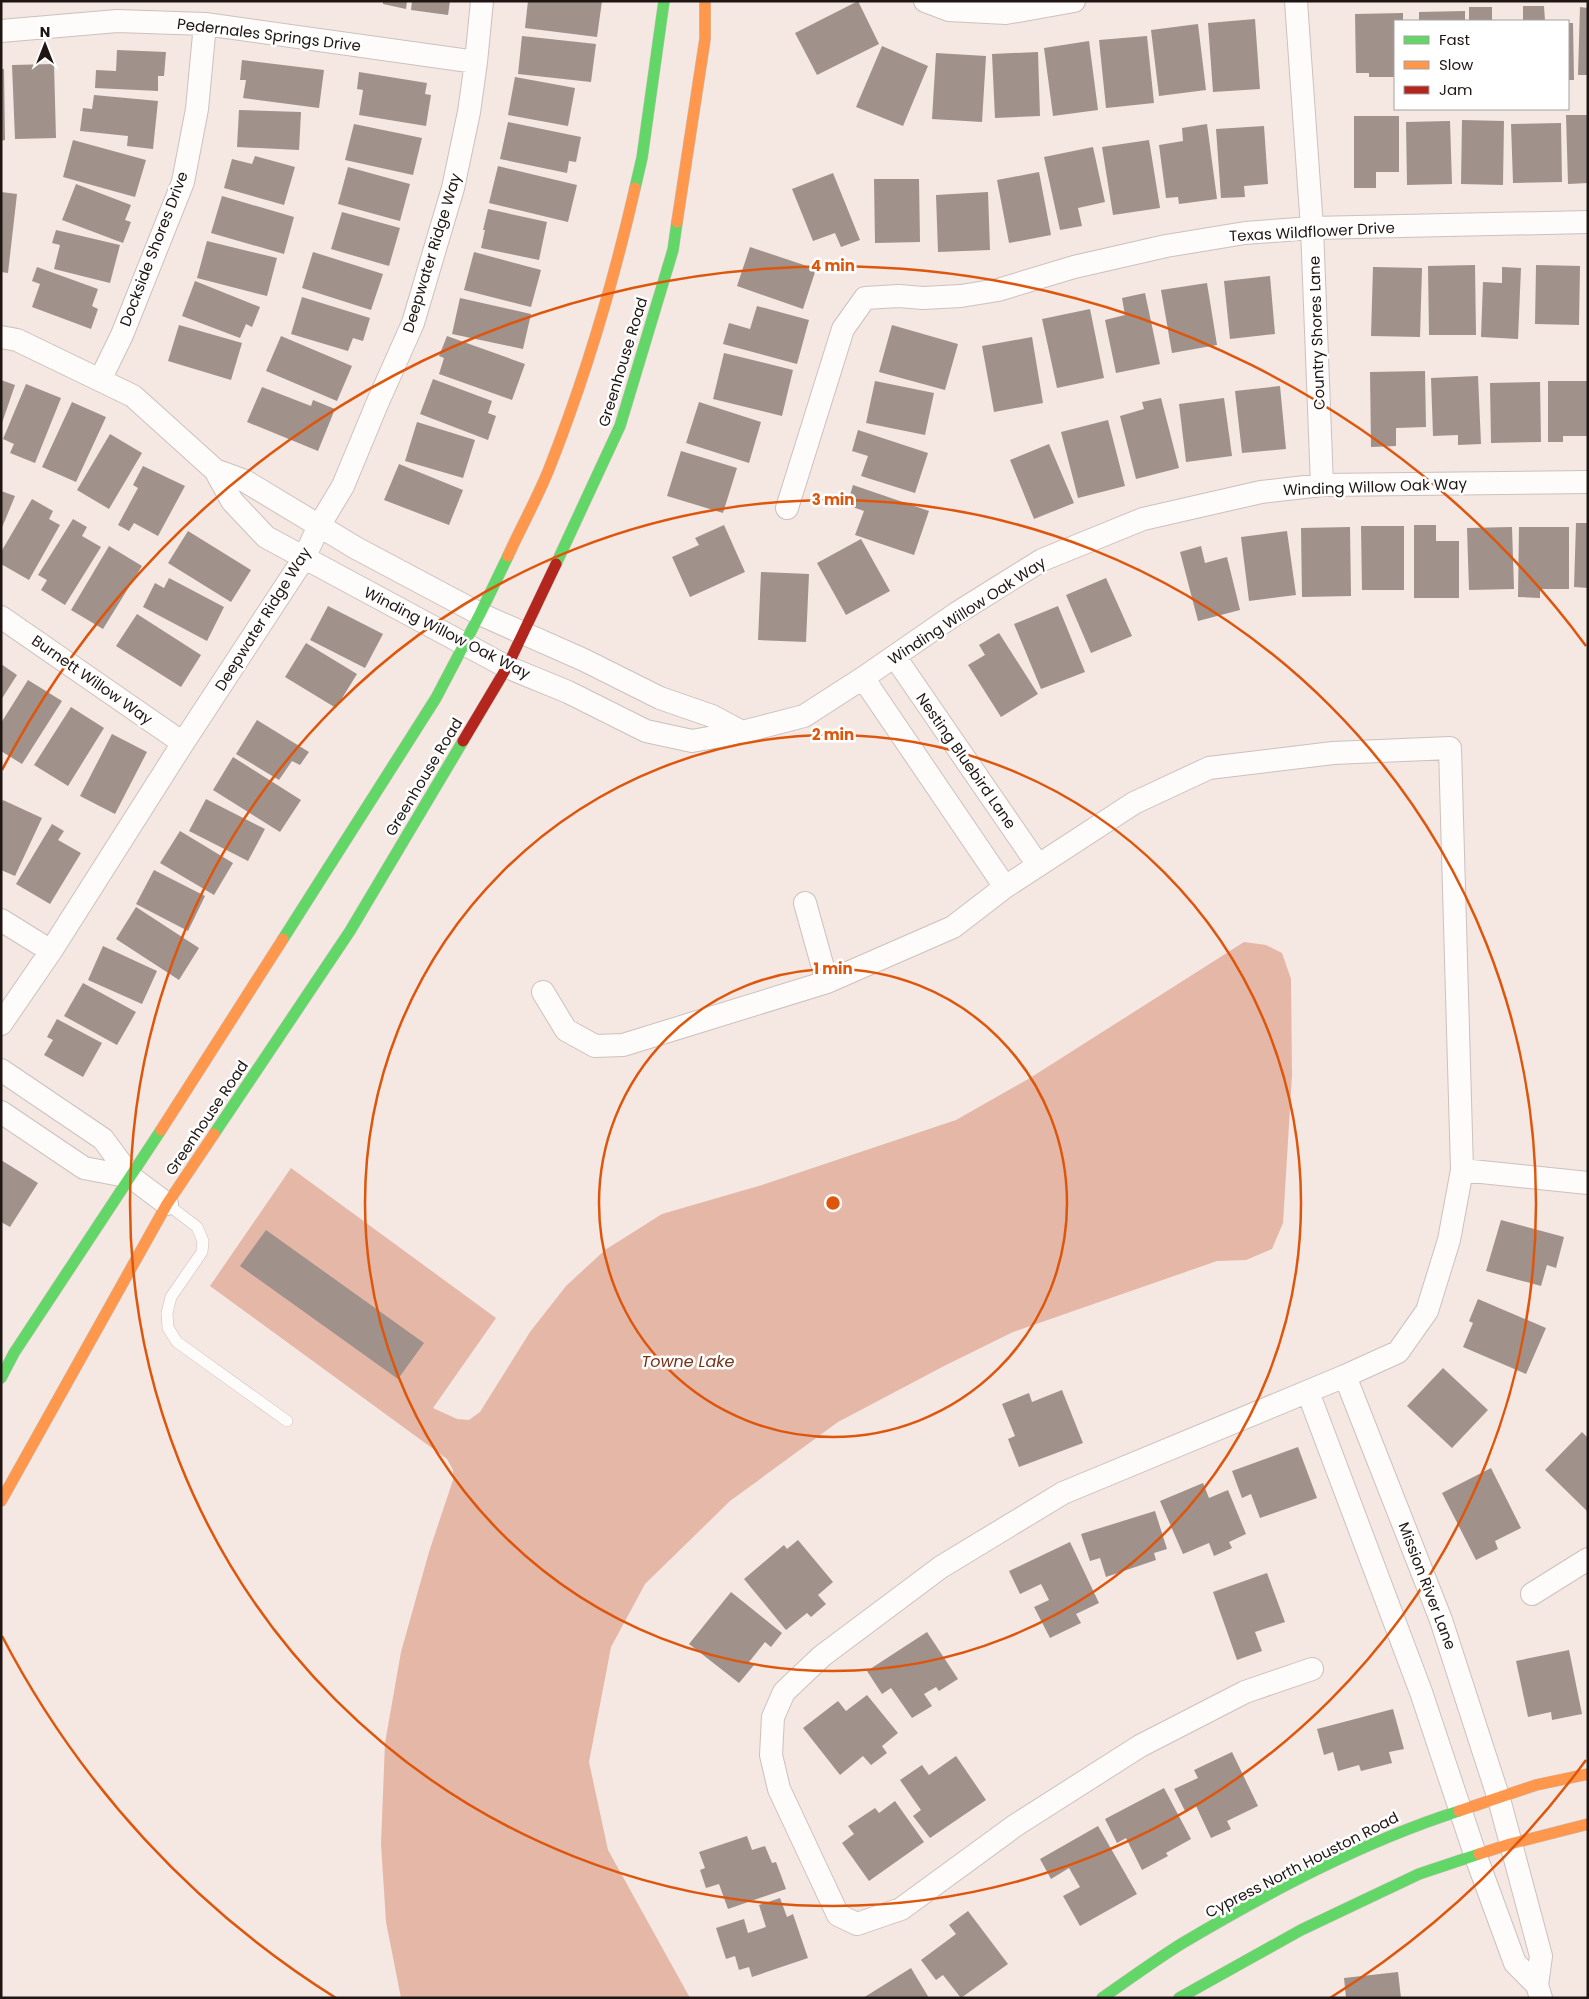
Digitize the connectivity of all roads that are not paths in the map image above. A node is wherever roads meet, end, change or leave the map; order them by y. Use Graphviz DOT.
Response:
graph roads {
  1 [pos="482,1"];
  2 [pos="664,1"];
  3 [pos="705,1"];
  4 [pos="925,1"];
  5 [pos="1074,1"];
  6 [pos="1296,1"];
  7 [pos="205,24"];
  8 [pos="1,32"];
  9 [pos="476,62"];
  10 [pos="1588,222"];
  11 [pos="1312,228"];
  12 [pos="1,337"];
  13 [pos="100,380"];
  14 [pos="215,470"];
  15 [pos="1588,482"];
  16 [pos="1322,485"];
  17 [pos="786,508"];
  18 [pos="319,526"];
  19 [pos="304,558"];
  20 [pos="480,614"];
  21 [pos="1,618"];
  22 [pos="524,634"];
  23 [pos="464,644"];
  24 [pos="894,657"];
  25 [pos="507,667"];
  26 [pos="863,678"];
  27 [pos="742,732"];
  28 [pos="183,743"];
  29 [pos="1038,866"];
  30 [pos="1005,887"];
  31 [pos="805,903"];
  32 [pos="1,920"];
  33 [pos="51,952"];
  34 [pos="827,982"];
  35 [pos="543,992"];
  36 [pos="1,1024"];
  37 [pos="1,1070"];
  38 [pos="1,1112"];
  39 [pos="1462,1170"];
  40 [pos="131,1177"];
  41 [pos="1588,1183"];
  42 [pos="167,1204"];
  43 [pos="1345,1376"];
  44 [pos="1,1378"];
  45 [pos="1308,1392"];
  46 [pos="286,1421"];
  47 [pos="1,1501"];
  48 [pos="1588,1559"];
  49 [pos="1532,1594"];
  50 [pos="1312,1669"];
  51 [pos="1588,1774"];
  52 [pos="1498,1799"];
  53 [pos="1462,1810"];
  54 [pos="1588,1824"];
  55 [pos="1510,1844"];
  56 [pos="1475,1854"];
  57 [pos="1539,1991"];
  58 [pos="1102,1998"];
  59 [pos="1179,1998"];
  1 -- 9 [label="street, Deepwater Ridge Way"];
  2 -- 20 [label="street, Greenhouse Road"];
  3 -- 22 [label="street, Greenhouse Road"];
  4 -- 5 [label="street"];
  6 -- 11 [label="street, Country Shores Lane"];
  7 -- 8 [label="street, Pedernales Springs Drive"];
  7 -- 9 [label="street, Pedernales Springs Drive"];
  7 -- 13 [label="street, Dockside Shores Drive"];
  9 -- 18 [label="street, Deepwater Ridge Way"];
  10 -- 11 [label="street, Texas Wildflower Drive"];
  11 -- 16 [label="street, Country Shores Lane"];
  11 -- 17 [label="street, Texas Wildflower Drive"];
  12 -- 13 [label="street, Winding Willow Oak Way"];
  13 -- 14 [label="street, Winding Willow Oak Way"];
  14 -- 18 [label="street, Winding Willow Oak Way"];
  14 -- 19 [label="street, Winding Willow Oak Way"];
  15 -- 16 [label="street, Winding Willow Oak Way"];
  16 -- 24 [label="street, Winding Willow Oak Way"];
  18 -- 19 [label="street, Deepwater Ridge Way"];
  18 -- 20 [label="street, Winding Willow Oak Way"];
  19 -- 23 [label="street, Winding Willow Oak Way"];
  19 -- 28 [label="street, Deepwater Ridge Way"];
  20 -- 22 [label="street, Winding Willow Oak Way"];
  20 -- 23 [label="street, Greenhouse Road"];
  21 -- 28 [label="street, Burnett Willow Way"];
  22 -- 25 [label="street, Greenhouse Road"];
  22 -- 27 [label="street, Winding Willow Oak Way"];
  23 -- 25 [label="street, Winding Willow Oak Way"];
  23 -- 40 [label="street, Greenhouse Road"];
  24 -- 26 [label="street, Winding Willow Oak Way"];
  24 -- 29 [label="street, Nesting Bluebird Lane"];
  25 -- 27 [label="street, Winding Willow Oak Way"];
  25 -- 42 [label="street, Greenhouse Road"];
  26 -- 27 [label="street, Winding Willow Oak Way"];
  26 -- 30 [label="street"];
  28 -- 33 [label="street, Deepwater Ridge Way"];
  29 -- 30 [label="street"];
  29 -- 39 [label="street"];
  30 -- 34 [label="street"];
  31 -- 34 [label="street"];
  32 -- 33 [label="street"];
  33 -- 36 [label="street, Deepwater Ridge Way"];
  34 -- 35 [label="street"];
  37 -- 40 [label="street"];
  38 -- 40 [label="street"];
  39 -- 41 [label="street"];
  39 -- 43 [label="street"];
  40 -- 42 [label="street"];
  40 -- 44 [label="street, Greenhouse Road"];
  42 -- 46 [label="lane"];
  42 -- 47 [label="street, Greenhouse Road"];
  43 -- 45 [label="street"];
  43 -- 52 [label="street, Mission River Lane"];
  45 -- 50 [label="street"];
  45 -- 53 [label="street"];
  48 -- 49 [label="street"];
  51 -- 52 [label="street, Cypress North Houston Road"];
  52 -- 53 [label="street, Cypress North Houston Road"];
  52 -- 55 [label="street, Mission River Lane"];
  53 -- 56 [label="street"];
  53 -- 58 [label="street, Cypress North Houston Road"];
  54 -- 55 [label="street"];
  55 -- 56 [label="street"];
  55 -- 57 [label="street, Mission River Lane"];
  56 -- 57 [label="street"];
  56 -- 59 [label="street"];
}
